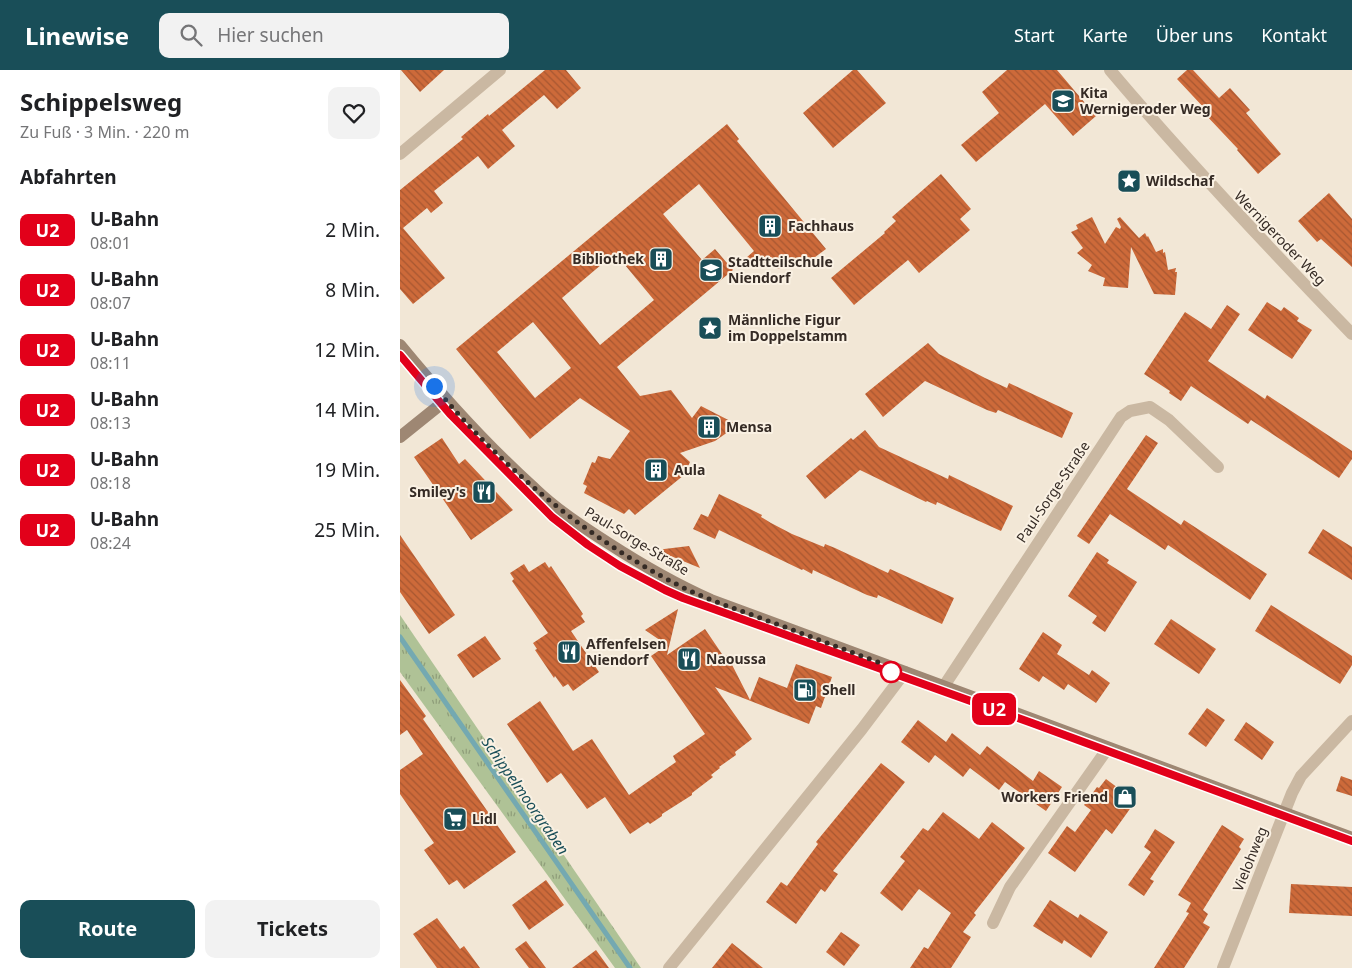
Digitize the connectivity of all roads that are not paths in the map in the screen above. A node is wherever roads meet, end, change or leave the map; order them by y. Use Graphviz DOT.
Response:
graph roads {
  1 [pos="500,70"];
  2 [pos="1110,70"];
  3 [pos="400,154"];
  4 [pos="1352,334"];
  5 [pos="400,345"];
  6 [pos="446,400"];
  7 [pos="400,437"];
  8 [pos="1218,467"];
  9 [pos="904,672"];
  10 [pos="944,686"];
  11 [pos="1352,721"];
  12 [pos="1108,748"];
  13 [pos="1284,813"];
  14 [pos="1352,838"];
  15 [pos="993,923"];
  16 [pos="669,968"];
  17 [pos="1223,968"];
  1 -- 3 [label="street"];
  2 -- 4 [label="street, Wernigeroder Weg"];
  5 -- 6 [label="street, Paul-Sorge-Straße"];
  6 -- 7 [label="street"];
  6 -- 9 [label="street, Paul-Sorge-Straße"];
  8 -- 10 [label="street, Paul-Sorge-Straße"];
  9 -- 10 [label="street, Paul-Sorge-Straße"];
  9 -- 16 [label="street"];
  10 -- 12 [label="street, Paul-Sorge-Straße"];
  11 -- 13 [label="street, Vielohweg"];
  12 -- 13 [label="street, Paul-Sorge-Straße"];
  12 -- 15 [label="street"];
  13 -- 14 [label="street, Paul-Sorge-Straße"];
  13 -- 17 [label="street, Vielohweg"];
}
